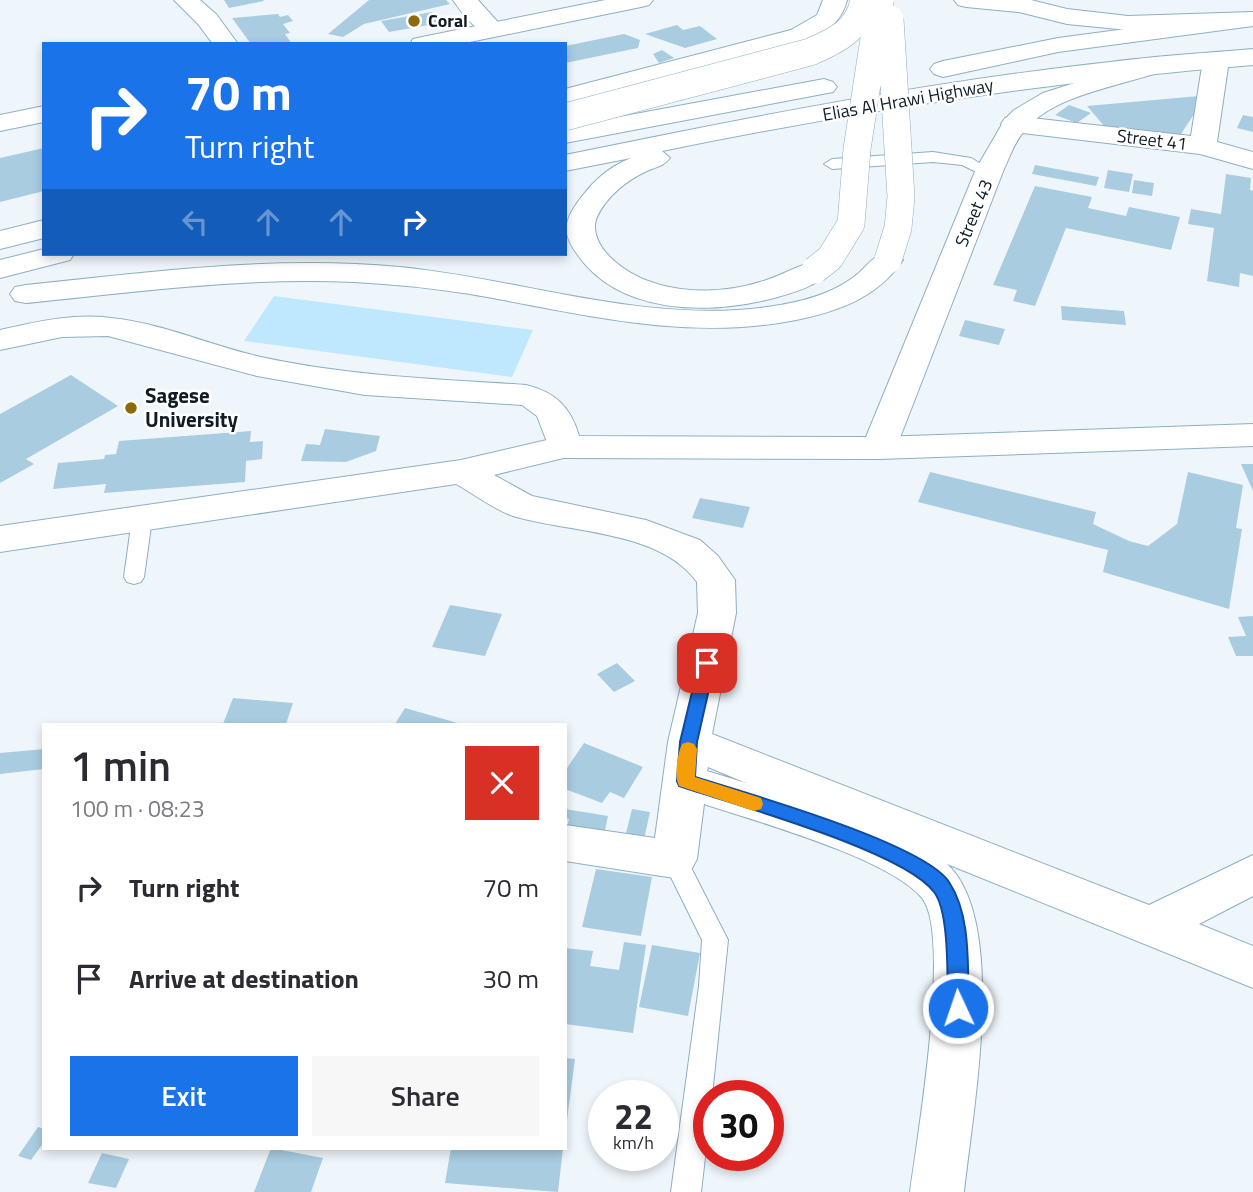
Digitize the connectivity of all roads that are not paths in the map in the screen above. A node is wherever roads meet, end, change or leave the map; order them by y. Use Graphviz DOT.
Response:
graph roads {
  1 [pos="187,0"];
  2 [pos="465,0"];
  3 [pos="641,0"];
  4 [pos="864,0"];
  5 [pos="880,0"];
  6 [pos="886,0"];
  7 [pos="894,0"];
  8 [pos="967,0"];
  9 [pos="1015,3"];
  10 [pos="835,4"];
  11 [pos="1251,25"];
  12 [pos="493,30"];
  13 [pos="224,42"];
  14 [pos="432,42"];
  15 [pos="1253,57"];
  16 [pos="1216,60"];
  17 [pos="1156,65"];
  18 [pos="943,69"];
  19 [pos="567,96"];
  20 [pos="840,111"];
  21 [pos="567,116"];
  22 [pos="40,117"];
  23 [pos="0,123"];
  24 [pos="1014,124"];
  25 [pos="567,135"];
  26 [pos="1203,146"];
  27 [pos="1253,161"];
  28 [pos="567,163"];
  29 [pos="832,164"];
  30 [pos="989,173"];
  31 [pos="42,230"];
  32 [pos="0,240"];
  33 [pos="51,256"];
  34 [pos="188,267"];
  35 [pos="0,269"];
  36 [pos="13,297"];
  37 [pos="0,340"];
  38 [pos="1253,435"];
  39 [pos="564,447"];
  40 [pos="879,448"];
  41 [pos="461,472"];
  42 [pos="142,519"];
  43 [pos="0,540"];
  44 [pos="134,577"];
  45 [pos="687,762"];
  46 [pos="567,843"];
  47 [pos="674,859"];
  48 [pos="1253,874"];
  49 [pos="1152,926"];
  50 [pos="1253,967"];
  51 [pos="685,1192"];
  52 [pos="937,1192"];
  1 -- 13 [label="main road"];
  2 -- 12 [label="main road"];
  3 -- 12 [label="main road"];
  4 -- 21 [label="main road, bridge"];
  5 -- 20 [label="main road, bridge"];
  6 -- 34 [label="main road, bridge"];
  7 -- 10 [label="main road"];
  8 -- 9 [label="main road"];
  9 -- 11 [label="main road"];
  10 -- 19 [label="main road"];
  11 -- 18 [label="main road, Elias Al Hrawi Highway"];
  11 -- 18 [label="main road"];
  12 -- 14 [label="main road"];
  15 -- 16 [label="main road, Elias Al Hrawi Highway"];
  16 -- 17 [label="main road, Elias Al Hrawi Highway"];
  16 -- 26 [label="main road, Street 41"];
  17 -- 20 [label="main road, Elias Al Hrawi Highway"];
  17 -- 24 [label="main road, Street 43"];
  18 -- 25 [label="main road, Elias Al Hrawi Highway"];
  20 -- 28 [label="main road, Elias Al Hrawi Highway"];
  22 -- 23 [label="main road"];
  24 -- 26 [label="main road, Street 41"];
  24 -- 30 [label="main road, Street 43"];
  26 -- 27 [label="main road"];
  29 -- 30 [label="lane"];
  30 -- 40 [label="main road, Street 43"];
  31 -- 32 [label="main road"];
  33 -- 35 [label="main road"];
  34 -- 36 [label="main road"];
  37 -- 39 [label="main road"];
  38 -- 40 [label="main road"];
  39 -- 40 [label="main road"];
  39 -- 41 [label="main road"];
  41 -- 42 [label="main road"];
  41 -- 45 [label="main road"];
  42 -- 43 [label="main road"];
  42 -- 44 [label="lane"];
  45 -- 47 [label="main road"];
  45 -- 49 [label="main road"];
  45 -- 52 [label="main road"];
  46 -- 47 [label="main road"];
  47 -- 51 [label="lane"];
  48 -- 49 [label="main road"];
  49 -- 50 [label="main road"];
}
